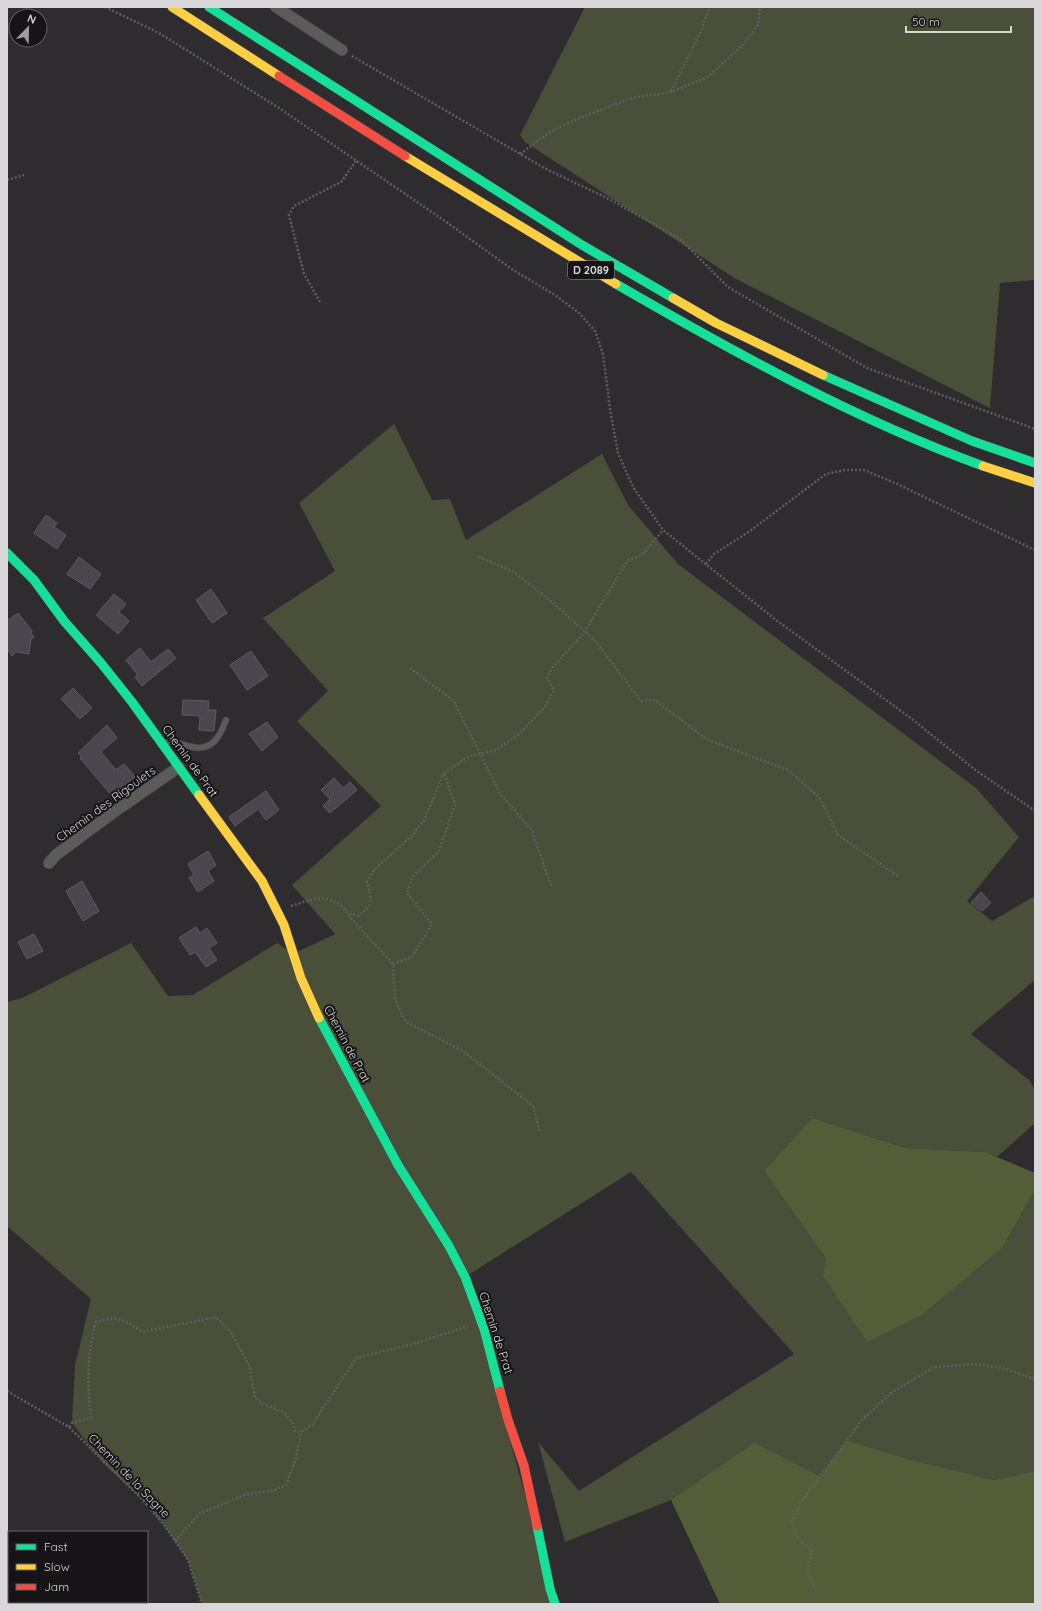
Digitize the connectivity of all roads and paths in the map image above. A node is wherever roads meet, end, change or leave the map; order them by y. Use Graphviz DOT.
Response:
graph roads {
  1 [pos="105,7"];
  2 [pos="172,7"];
  3 [pos="209,7"];
  4 [pos="276,7"];
  5 [pos="710,7"];
  6 [pos="760,7"];
  7 [pos="342,50"];
  8 [pos="671,92"];
  9 [pos="520,154"];
  10 [pos="356,162"];
  11 [pos="24,174"];
  12 [pos="7,180"];
  13 [pos="320,302"];
  14 [pos="1035,429"];
  15 [pos="1035,463"];
  16 [pos="1035,483"];
  17 [pos="663,530"];
  18 [pos="1035,550"];
  19 [pos="7,553"];
  20 [pos="479,557"];
  21 [pos="706,564"];
  22 [pos="585,631"];
  23 [pos="410,668"];
  24 [pos="226,720"];
  25 [pos="162,744"];
  26 [pos="480,754"];
  27 [pos="179,767"];
  28 [pos="444,773"];
  29 [pos="1035,811"];
  30 [pos="49,863"];
  31 [pos="898,876"];
  32 [pos="552,888"];
  33 [pos="277,912"];
  34 [pos="347,914"];
  35 [pos="394,964"];
  36 [pos="540,1132"];
  37 [pos="481,1322"];
  38 [pos="1035,1379"];
  39 [pos="7,1391"];
  40 [pos="69,1428"];
  41 [pos="301,1432"];
  42 [pos="175,1541"];
  43 [pos="815,1589"];
  44 [pos="202,1604"];
  45 [pos="555,1604"];
  1 -- 10 [label="path"];
  2 -- 16 [label="main road, D 2089"];
  3 -- 15 [label="main road, D 2089"];
  4 -- 7 [label="street"];
  5 -- 8 [label="path"];
  6 -- 8 [label="path"];
  7 -- 9 [label="path"];
  8 -- 9 [label="path"];
  9 -- 14 [label="path"];
  10 -- 13 [label="path"];
  10 -- 17 [label="path"];
  11 -- 12 [label="path"];
  17 -- 21 [label="path"];
  17 -- 22 [label="path"];
  18 -- 21 [label="path"];
  19 -- 25 [label="main road, Chemin de Prat"];
  20 -- 22 [label="path"];
  21 -- 29 [label="path"];
  22 -- 26 [label="path"];
  22 -- 31 [label="path"];
  23 -- 26 [label="path"];
  24 -- 25 [label="lane"];
  25 -- 27 [label="main road, Chemin de Prat"];
  26 -- 28 [label="path"];
  26 -- 32 [label="path"];
  27 -- 30 [label="street, Chemin des Rigoulets"];
  27 -- 33 [label="main road, Chemin de Prat"];
  28 -- 34 [label="path"];
  28 -- 35 [label="path"];
  33 -- 34 [label="path"];
  33 -- 37 [label="main road, Chemin de Prat"];
  34 -- 35 [label="path"];
  35 -- 36 [label="path"];
  37 -- 41 [label="path"];
  37 -- 45 [label="main road, Chemin de Prat"];
  38 -- 43 [label="path"];
  39 -- 40 [label="path, Chemin de la Sagne"];
  40 -- 41 [label="path"];
  40 -- 42 [label="path, Chemin de la Sagne"];
  41 -- 42 [label="path"];
  42 -- 44 [label="path, Chemin de la Sagne"];
}
